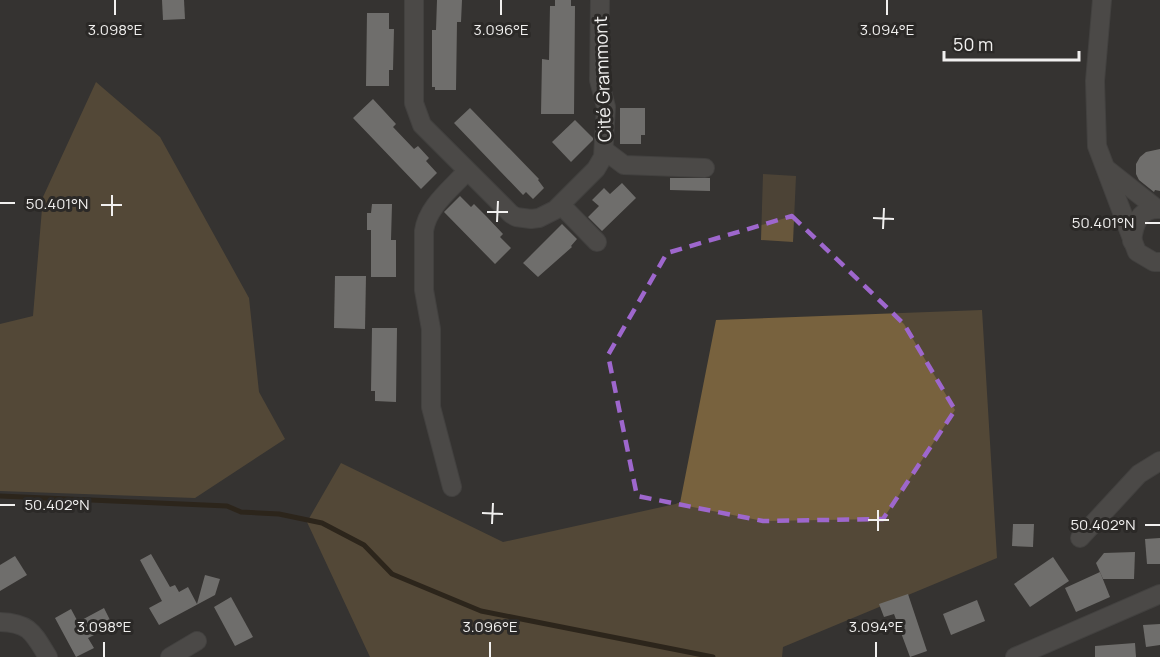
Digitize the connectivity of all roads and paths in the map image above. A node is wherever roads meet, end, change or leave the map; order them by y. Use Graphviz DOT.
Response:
graph roads {
  1 [pos="414,0"];
  2 [pos="600,0"];
  3 [pos="1102,0"];
  4 [pos="604,150"];
  5 [pos="1105,167"];
  6 [pos="705,168"];
  7 [pos="467,171"];
  8 [pos="561,205"];
  9 [pos="1158,209"];
  10 [pos="1132,241"];
  11 [pos="597,242"];
  12 [pos="1160,262"];
  13 [pos="1160,461"];
  14 [pos="452,487"];
  15 [pos="1080,538"];
  16 [pos="1160,594"];
  17 [pos="0,622"];
  18 [pos="197,641"];
  19 [pos="48,657"];
  20 [pos="170,657"];
  21 [pos="1015,657"];
  1 -- 7 [label="street, Cité Grammont"];
  2 -- 4 [label="street, Cité Grammont"];
  3 -- 5 [label="street"];
  4 -- 6 [label="street"];
  4 -- 8 [label="street, Cité Grammont"];
  5 -- 9 [label="street"];
  5 -- 10 [label="street"];
  7 -- 8 [label="street, Cité Grammont"];
  7 -- 14 [label="street"];
  8 -- 11 [label="street"];
  9 -- 10 [label="street"];
  10 -- 12 [label="street"];
  13 -- 15 [label="street"];
  16 -- 21 [label="street"];
  17 -- 19 [label="street"];
  18 -- 20 [label="street"];
}
